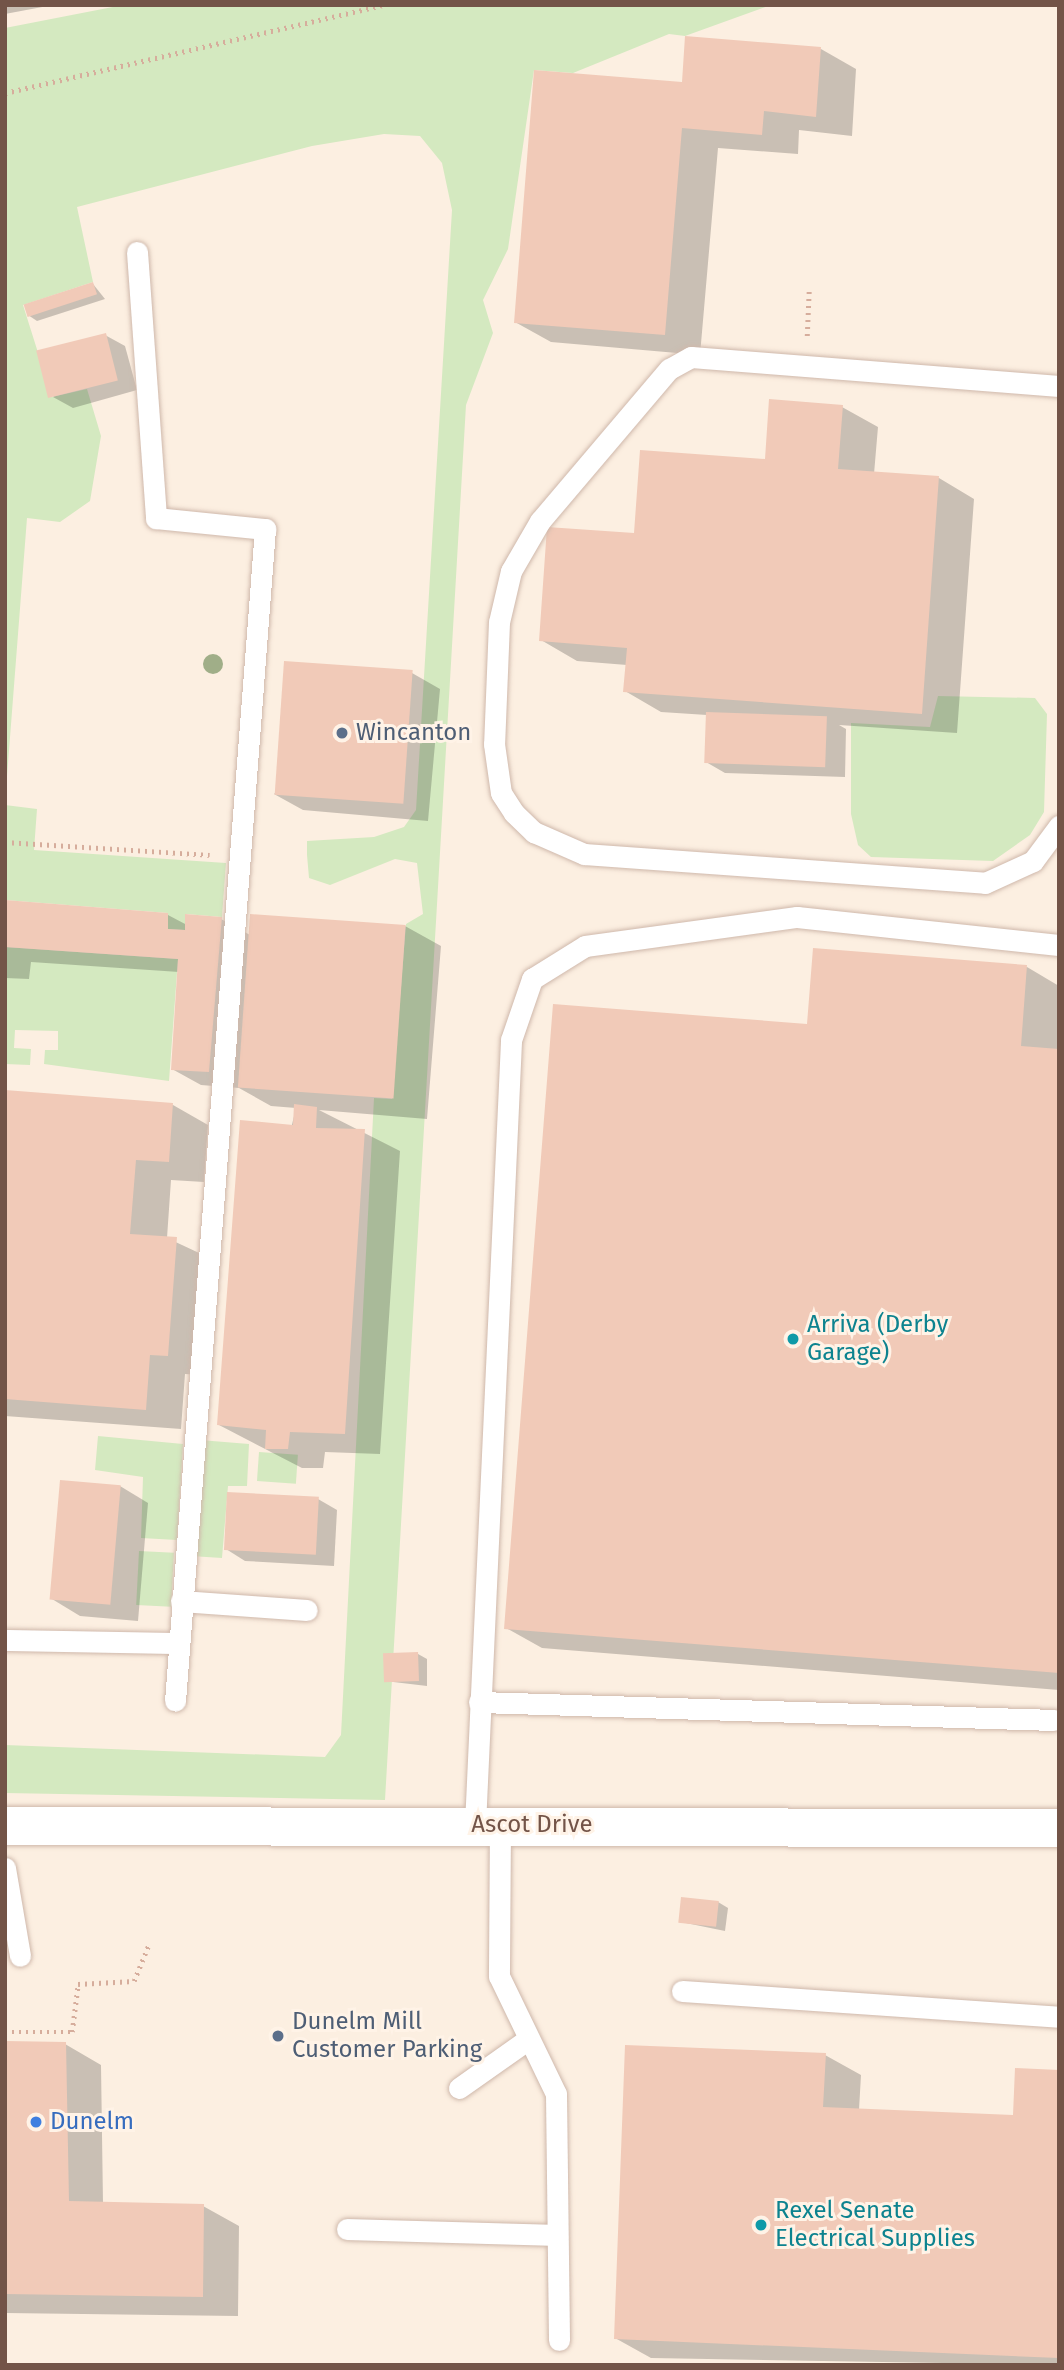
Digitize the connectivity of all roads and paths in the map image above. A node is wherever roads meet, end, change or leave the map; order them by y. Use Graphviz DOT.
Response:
graph roads {
  1 [pos="384,5"];
  2 [pos="5,93"];
  3 [pos="137,251"];
  4 [pos="809,291"];
  5 [pos="805,364"];
  6 [pos="1059,386"];
  7 [pos="1059,826"];
  8 [pos="5,842"];
  9 [pos="1059,853"];
  10 [pos="238,857"];
  11 [pos="1033,861"];
  12 [pos="1059,946"];
  13 [pos="181,1601"];
  14 [pos="307,1610"];
  15 [pos="5,1640"];
  16 [pos="177,1643"];
  17 [pos="175,1701"];
  18 [pos="479,1702"];
  19 [pos="1054,1720"];
  20 [pos="488,1825"];
  21 [pos="5,1826"];
  22 [pos="1059,1828"];
  23 [pos="5,1868"];
  24 [pos="148,1946"];
  25 [pos="20,1956"];
  26 [pos="682,1991"];
  27 [pos="1059,2017"];
  28 [pos="5,2032"];
  29 [pos="527,2040"];
  30 [pos="459,2088"];
  31 [pos="347,2229"];
  32 [pos="557,2235"];
  33 [pos="559,2340"];
  1 -- 2 [label="path"];
  3 -- 10 [label="lane"];
  4 -- 5 [label="path"];
  5 -- 6 [label="lane"];
  5 -- 11 [label="lane"];
  7 -- 11 [label="lane"];
  8 -- 10 [label="path"];
  9 -- 11 [label="lane"];
  10 -- 13 [label="lane"];
  12 -- 18 [label="lane"];
  13 -- 14 [label="lane"];
  13 -- 16 [label="lane"];
  15 -- 16 [label="lane"];
  16 -- 17 [label="lane"];
  18 -- 19 [label="lane"];
  18 -- 20 [label="lane"];
  20 -- 21 [label="street, Ascot Drive"];
  20 -- 22 [label="street, Ascot Drive"];
  20 -- 29 [label="lane"];
  23 -- 25 [label="lane"];
  24 -- 28 [label="path"];
  26 -- 27 [label="lane"];
  29 -- 30 [label="lane"];
  29 -- 32 [label="lane"];
  31 -- 32 [label="lane"];
  32 -- 33 [label="lane"];
}
